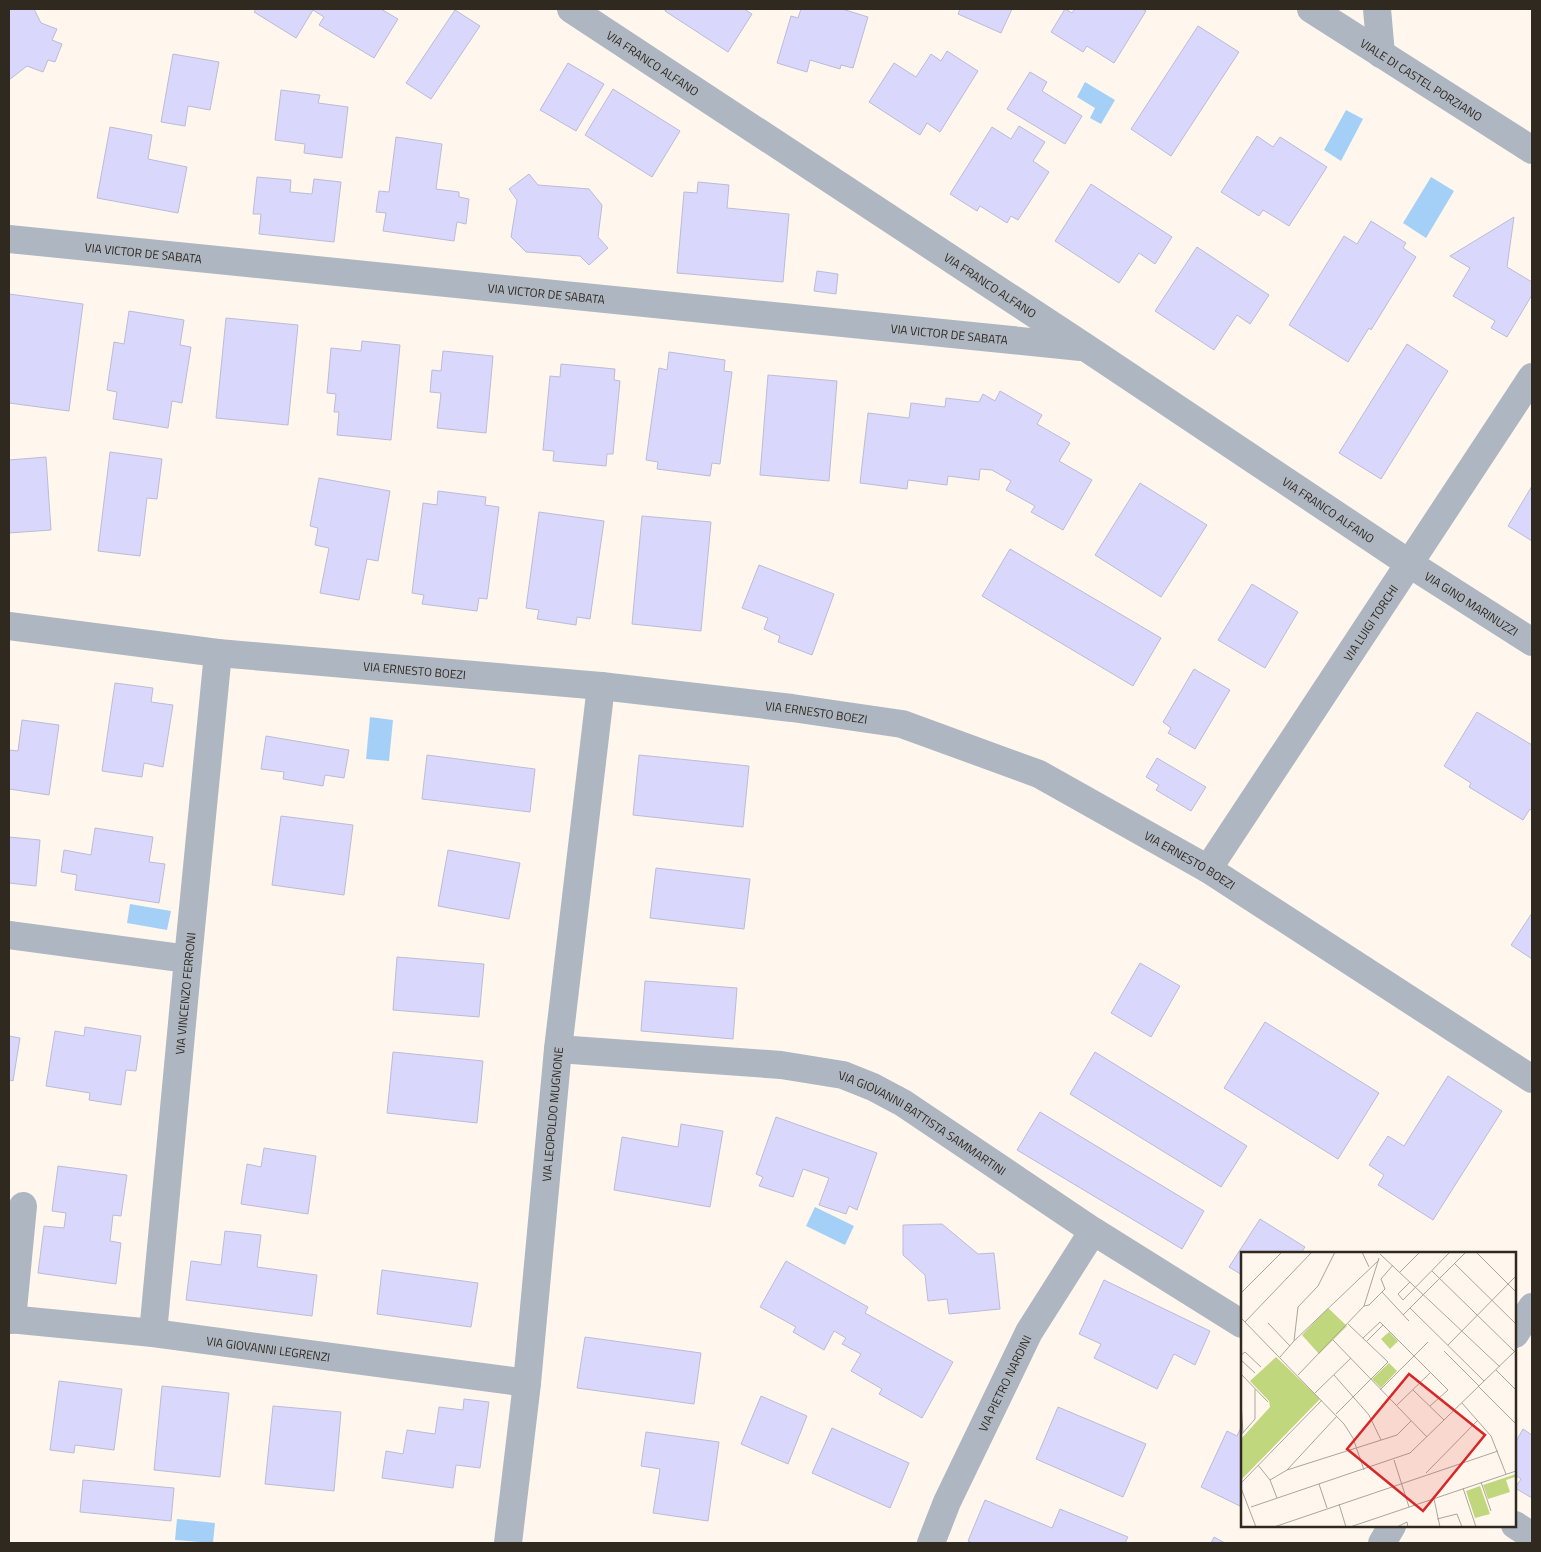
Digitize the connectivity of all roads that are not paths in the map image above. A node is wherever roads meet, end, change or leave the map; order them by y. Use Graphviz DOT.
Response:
graph roads {
  1 [pos="571,9"];
  2 [pos="1311,9"];
  3 [pos="1377,9"];
  4 [pos="1381,54"];
  5 [pos="1532,150"];
  6 [pos="9,239"];
  7 [pos="1085,347"];
  8 [pos="1532,378"];
  9 [pos="1410,564"];
  10 [pos="9,626"];
  11 [pos="1532,642"];
  12 [pos="218,653"];
  13 [pos="601,686"];
  14 [pos="1208,869"];
  15 [pos="9,935"];
  16 [pos="188,959"];
  17 [pos="558,1049"];
  18 [pos="1532,1079"];
  19 [pos="23,1206"];
  20 [pos="1093,1231"];
  21 [pos="1532,1307"];
  22 [pos="10,1320"];
  23 [pos="1241,1323"];
  24 [pos="1516,1332"];
  25 [pos="154,1333"];
  26 [pos="527,1383"];
  27 [pos="1516,1526"];
  28 [pos="1391,1527"];
  29 [pos="1532,1536"];
  30 [pos="508,1543"];
  31 [pos="931,1543"];
  32 [pos="1382,1543"];
  1 -- 7 [label="street, VIA FRANCO ALFANO"];
  2 -- 4 [label="street, VIALE DI CASTEL PORZIANO"];
  3 -- 4 [label="street"];
  4 -- 5 [label="street, VIALE DI CASTEL PORZIANO"];
  6 -- 7 [label="street, VIA VICTOR DE SABATA"];
  7 -- 9 [label="street, VIA FRANCO ALFANO"];
  8 -- 9 [label="street, VIA LUIGI TORCHI"];
  9 -- 11 [label="street, VIA GINO MARINUZZI"];
  9 -- 14 [label="street, VIA LUIGI TORCHI"];
  10 -- 12 [label="street, VIA ERNESTO BOEZI"];
  12 -- 13 [label="street, VIA ERNESTO BOEZI"];
  12 -- 16 [label="street, VIA VINCENZO FERRONI"];
  13 -- 14 [label="street, VIA ERNESTO BOEZI"];
  13 -- 17 [label="street, VIA LEOPOLDO MUGNONE"];
  14 -- 18 [label="street, VIA ERNESTO BOEZI"];
  15 -- 16 [label="street"];
  16 -- 25 [label="street, VIA VINCENZO FERRONI"];
  17 -- 20 [label="street, VIA GIOVANNI BATTISTA SAMMARTINI"];
  17 -- 26 [label="street, VIA LEOPOLDO MUGNONE"];
  19 -- 22 [label="street"];
  20 -- 23 [label="street, VIA GIOVANNI BATTISTA SAMMARTINI"];
  20 -- 31 [label="street, VIA PIETRO NARDINI"];
  21 -- 24 [label="street"];
  22 -- 25 [label="street, VIA GIOVANNI LEGRENZI"];
  25 -- 26 [label="street, VIA GIOVANNI LEGRENZI"];
  26 -- 30 [label="street, VIA LEOPOLDO MUGNONE"];
  27 -- 29 [label="street"];
  28 -- 32 [label="street"];
}
